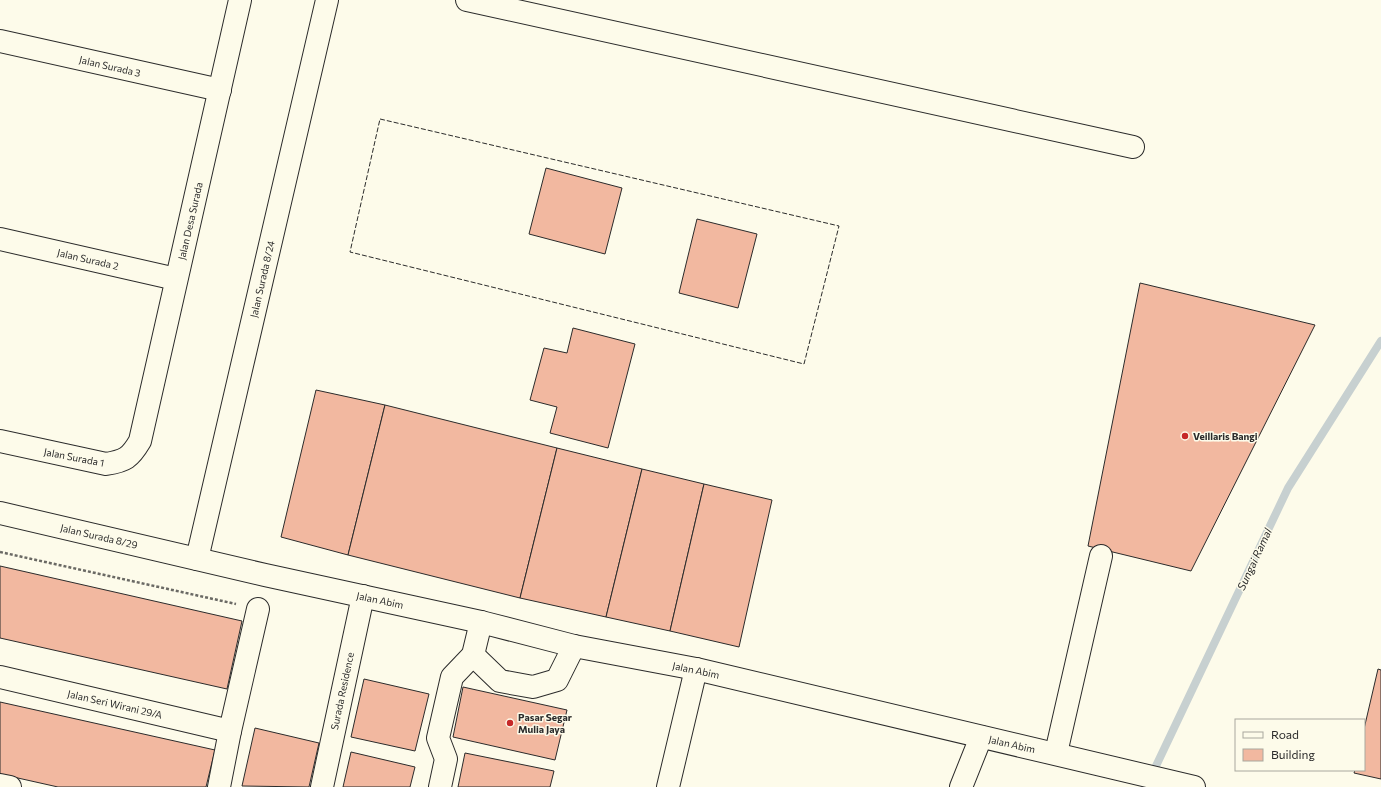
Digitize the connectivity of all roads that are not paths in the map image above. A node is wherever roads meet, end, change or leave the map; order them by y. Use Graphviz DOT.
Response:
graph roads {
  1 [pos="240,0"];
  2 [pos="327,0"];
  3 [pos="467,0"];
  4 [pos="0,41"];
  5 [pos="220,90"];
  6 [pos="1133,148"];
  7 [pos="0,239"];
  8 [pos="176,279"];
  9 [pos="0,441"];
  10 [pos="140,441"];
  11 [pos="0,513"];
  12 [pos="1101,556"];
  13 [pos="197,559"];
  14 [pos="363,596"];
  15 [pos="258,609"];
  16 [pos="481,622"];
  17 [pos="574,646"];
  18 [pos="473,655"];
  19 [pos="696,669"];
  20 [pos="0,677"];
  21 [pos="230,731"];
  22 [pos="981,736"];
  23 [pos="1056,753"];
  24 [pos="0,785"];
  25 [pos="10,787"];
  26 [pos="219,787"];
  27 [pos="322,787"];
  28 [pos="440,787"];
  29 [pos="668,787"];
  30 [pos="961,787"];
  31 [pos="1194,787"];
  1 -- 5 [label="street, Jalan Desa Surada"];
  2 -- 13 [label="street, Jalan Surada 8/24"];
  3 -- 6 [label="street"];
  4 -- 5 [label="street, Jalan Surada 3"];
  5 -- 8 [label="street, Jalan Desa Surada"];
  7 -- 8 [label="street, Jalan Surada 2"];
  8 -- 10 [label="street, Jalan Desa Surada"];
  9 -- 10 [label="street, Jalan Surada 1"];
  11 -- 13 [label="street, Jalan Surada 8/29"];
  12 -- 23 [label="street"];
  13 -- 14 [label="street, Jalan Abim"];
  14 -- 16 [label="street, Jalan Abim"];
  14 -- 27 [label="street, Surada Residence"];
  15 -- 21 [label="street"];
  16 -- 17 [label="street, Jalan Abim"];
  16 -- 18 [label="street"];
  17 -- 18 [label="street"];
  17 -- 19 [label="street, Jalan Abim"];
  18 -- 28 [label="street"];
  19 -- 22 [label="street, Jalan Abim"];
  19 -- 29 [label="street"];
  20 -- 21 [label="street, Jalan Seri Wirani 29/A"];
  21 -- 26 [label="street"];
  22 -- 23 [label="street, Jalan Abim"];
  22 -- 30 [label="street"];
  23 -- 31 [label="street, Jalan Abim"];
  24 -- 25 [label="street"];
}
